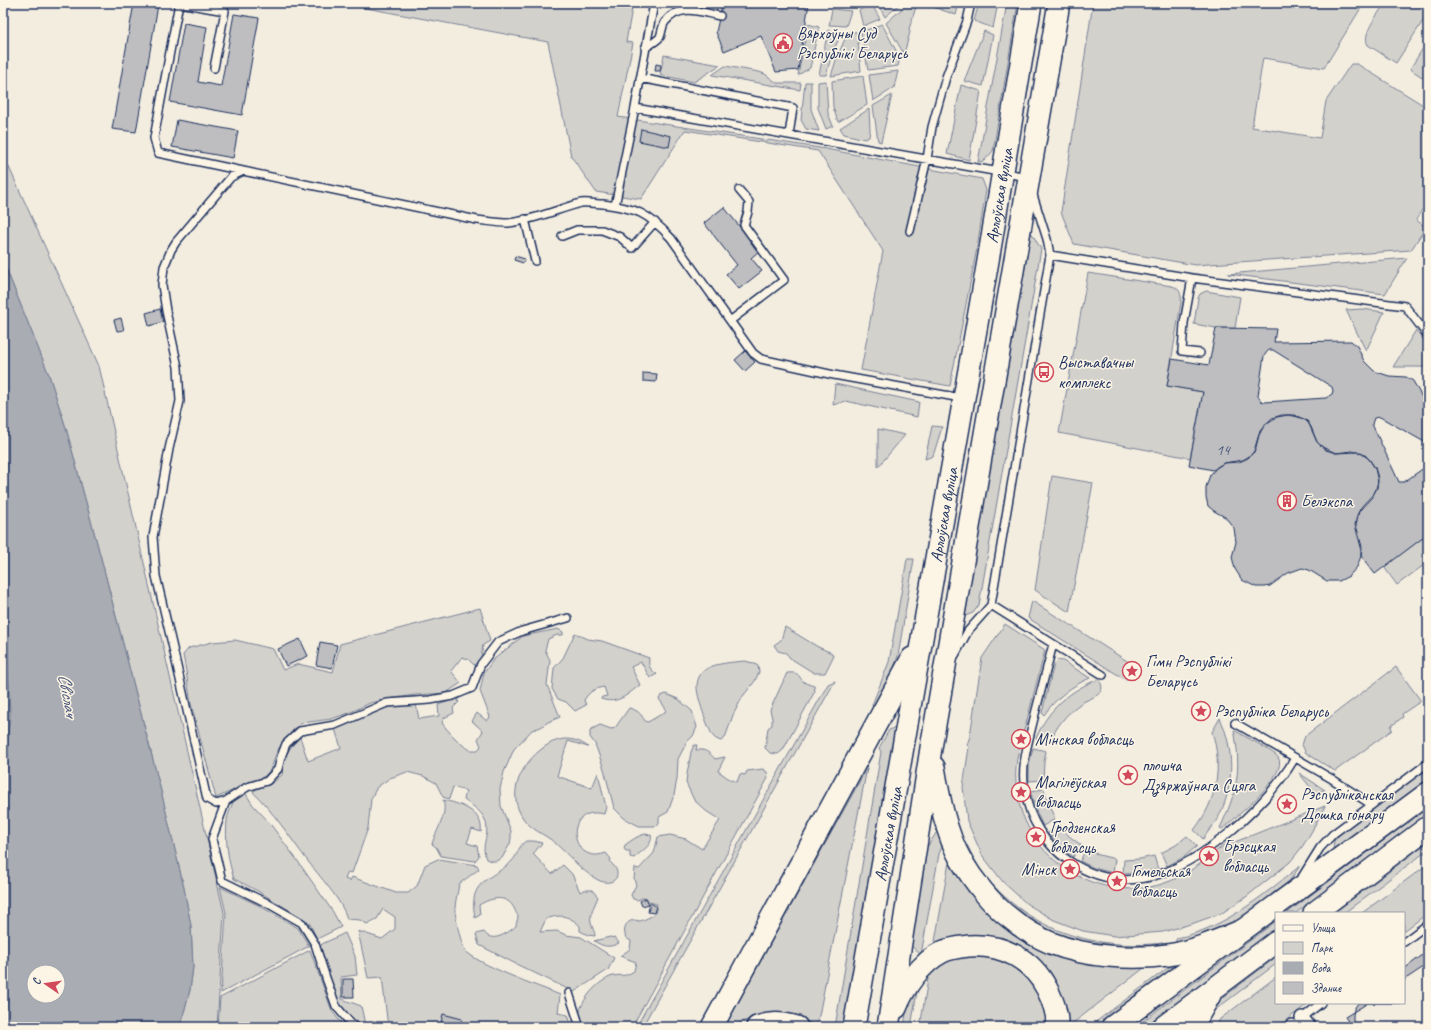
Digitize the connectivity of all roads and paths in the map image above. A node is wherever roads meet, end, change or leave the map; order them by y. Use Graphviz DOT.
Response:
graph roads {
  1 [pos="654,3"];
  2 [pos="971,3"];
  3 [pos="1031,3"];
  4 [pos="1059,3"];
  5 [pos="720,16"];
  6 [pos="645,48"];
  7 [pos="214,68"];
  8 [pos="640,78"];
  9 [pos="635,108"];
  10 [pos="789,135"];
  11 [pos="927,159"];
  12 [pos="243,171"];
  13 [pos="1002,172"];
  14 [pos="1030,177"];
  15 [pos="739,190"];
  16 [pos="615,206"];
  17 [pos="524,219"];
  18 [pos="654,222"];
  19 [pos="910,231"];
  20 [pos="562,236"];
  21 [pos="1050,255"];
  22 [pos="535,261"];
  23 [pos="1192,278"];
  24 [pos="730,321"];
  25 [pos="1428,336"];
  26 [pos="1200,353"];
  27 [pos="964,399"];
  28 [pos="991,404"];
  29 [pos="991,605"];
  30 [pos="568,618"];
  31 [pos="920,644"];
  32 [pos="1053,644"];
  33 [pos="1103,675"];
  34 [pos="943,681"];
  35 [pos="1235,723"];
  36 [pos="931,748"];
  37 [pos="1295,758"];
  38 [pos="1428,763"];
  39 [pos="1428,793"];
  40 [pos="226,800"];
  41 [pos="1372,805"];
  42 [pos="1428,827"];
  43 [pos="1293,893"];
  44 [pos="1315,912"];
  45 [pos="1428,924"];
  46 [pos="1243,930"];
  47 [pos="1405,941"];
  48 [pos="1275,943"];
  49 [pos="1213,989"];
  50 [pos="568,993"];
  51 [pos="1321,1004"];
  52 [pos="1298,1025"];
  53 [pos="356,1027"];
  54 [pos="580,1027"];
  55 [pos="712,1027"];
  56 [pos="757,1027"];
  57 [pos="797,1027"];
  58 [pos="854,1027"];
  59 [pos="889,1027"];
  60 [pos="1057,1027"];
  61 [pos="1112,1027"];
  62 [pos="1163,1027"];
  63 [pos="1192,1027"];
  1 -- 6 [label="lane"];
  2 -- 11 [label="lane"];
  3 -- 13 [label="main road, Арлоўская вуліца"];
  4 -- 14 [label="main road, Арлоўская вуліца"];
  5 -- 6 [label="lane"];
  6 -- 8 [label="lane"];
  7 -- 12 [label="lane"];
  8 -- 9 [label="lane"];
  8 -- 10 [label="lane"];
  9 -- 10 [label="lane"];
  9 -- 16 [label="lane"];
  10 -- 11 [label="lane"];
  11 -- 13 [label="lane"];
  11 -- 19 [label="lane"];
  12 -- 17 [label="lane"];
  12 -- 40 [label="lane"];
  13 -- 14 [label="lane"];
  13 -- 27 [label="main road, Арлоўская вуліца"];
  14 -- 21 [label="lane"];
  14 -- 28 [label="main road, Арлоўская вуліца"];
  15 -- 24 [label="lane"];
  16 -- 17 [label="lane"];
  16 -- 18 [label="lane"];
  17 -- 22 [label="lane"];
  18 -- 20 [label="lane"];
  18 -- 24 [label="lane"];
  21 -- 23 [label="lane"];
  21 -- 29 [label="lane"];
  23 -- 25 [label="lane"];
  23 -- 26 [label="lane"];
  24 -- 27 [label="lane"];
  27 -- 28 [label="main road"];
  27 -- 31 [label="main road, Арлоўская вуліца"];
  28 -- 34 [label="main road, Арлоўская вуліца"];
  29 -- 32 [label="lane"];
  29 -- 34 [label="lane"];
  30 -- 40 [label="lane"];
  31 -- 55 [label="main road"];
  31 -- 58 [label="main road, Арлоўская вуліца"];
  32 -- 33 [label="lane"];
  32 -- 37 [label="lane"];
  34 -- 36 [label="main road, Арлоўская вуліца"];
  35 -- 37 [label="lane"];
  36 -- 46 [label="main road"];
  36 -- 59 [label="main road, Арлоўская вуліца"];
  37 -- 41 [label="lane"];
  38 -- 41 [label="lane"];
  39 -- 43 [label="main road"];
  40 -- 53 [label="lane"];
  41 -- 43 [label="lane"];
  42 -- 44 [label="main road"];
  43 -- 46 [label="main road"];
  45 -- 47 [label="lane"];
  46 -- 61 [label="main road"];
  48 -- 49 [label="main road"];
  49 -- 62 [label="main road"];
  49 -- 63 [label="main road"];
  50 -- 54 [label="lane"];
  51 -- 52 [label="lane"];
  56 -- 57 [label="main road"];
  59 -- 60 [label="main road"];
}
